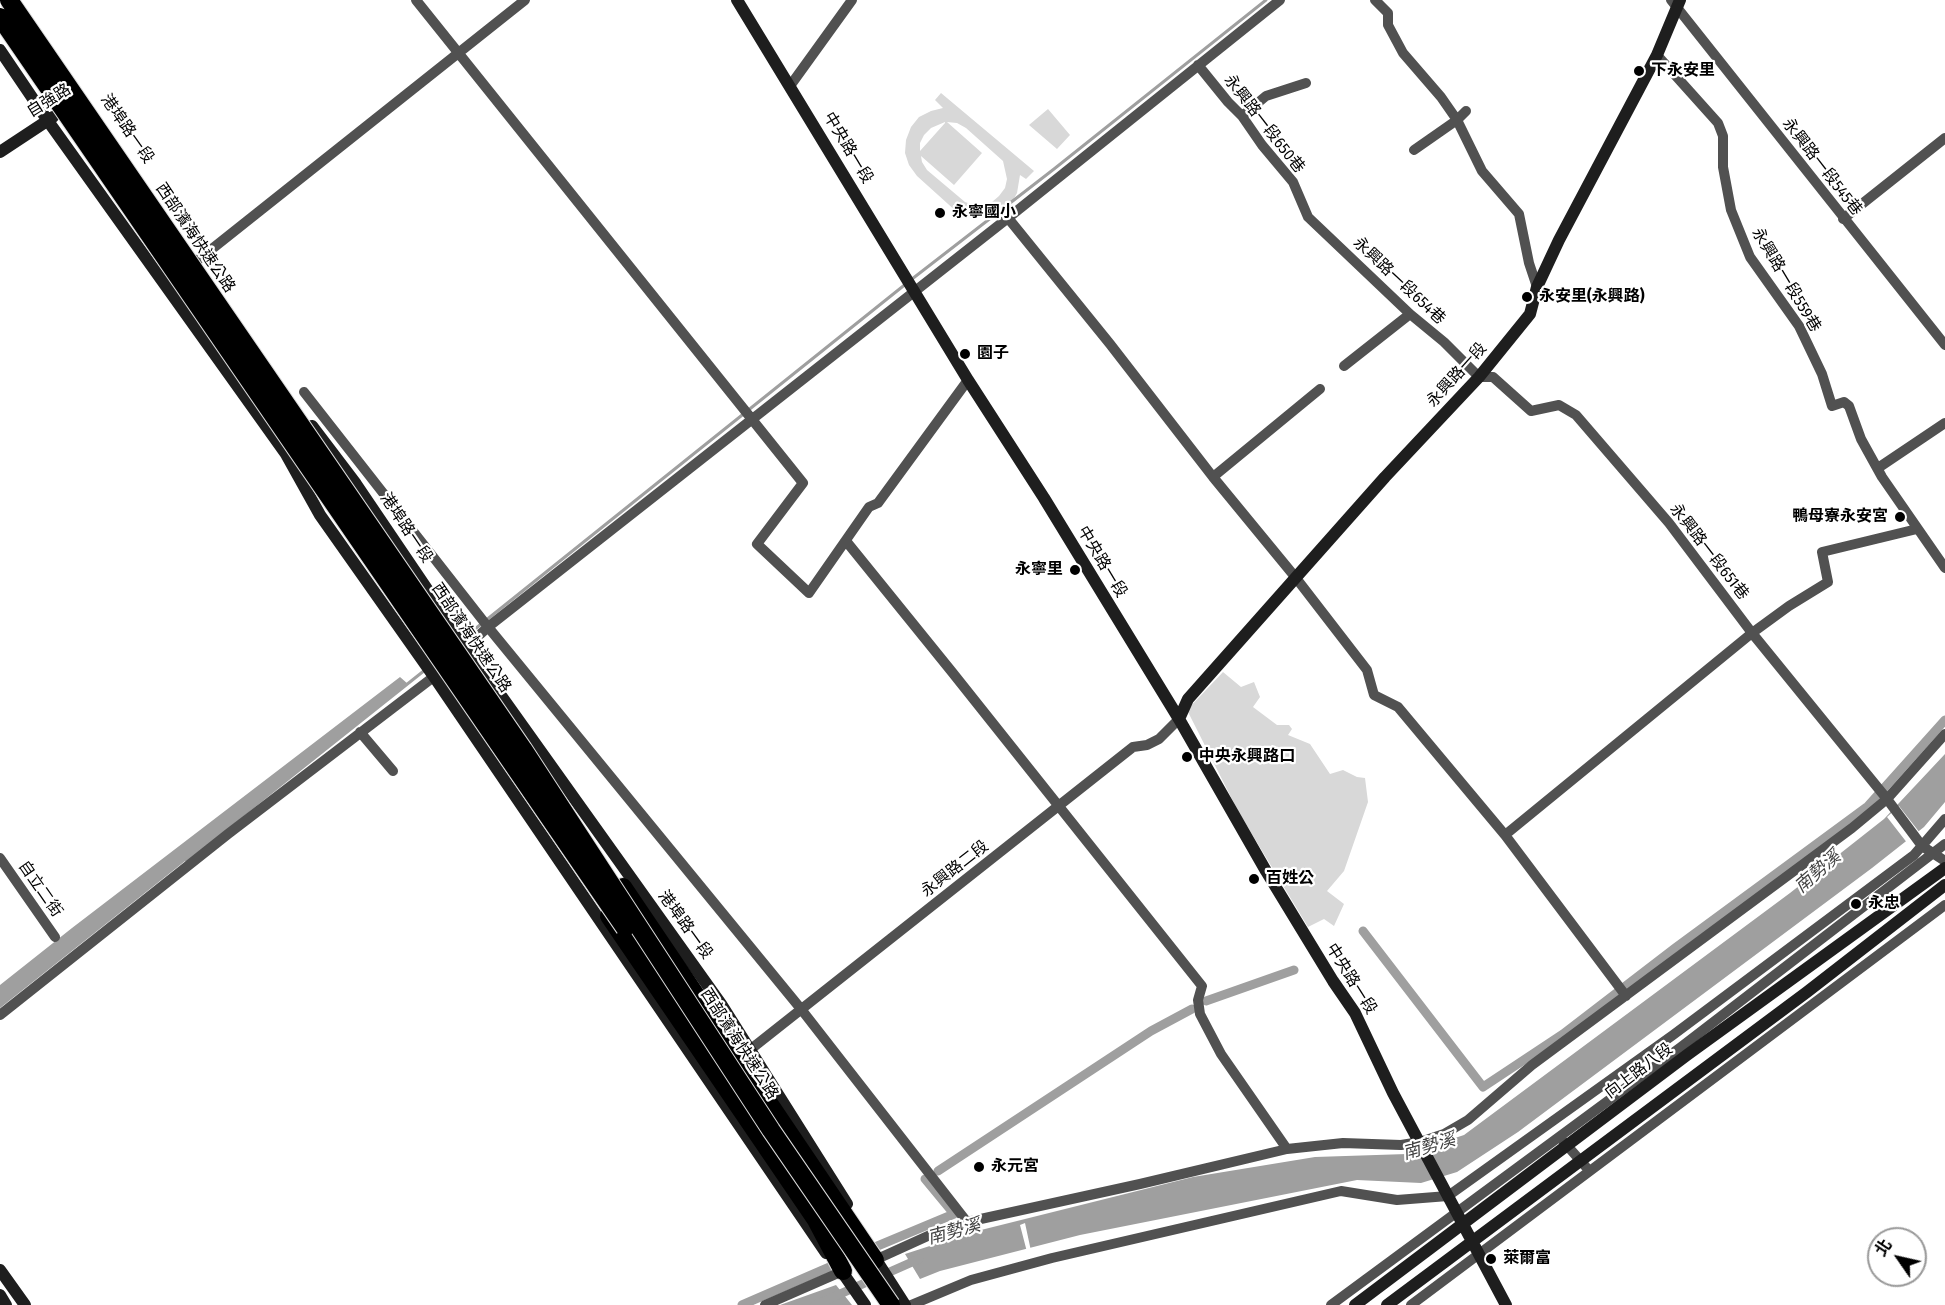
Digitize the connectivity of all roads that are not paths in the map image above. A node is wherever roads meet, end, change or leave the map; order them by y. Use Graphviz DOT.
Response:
graph roads {
  1 [pos="9,0"];
  2 [pos="18,0"];
  3 [pos="416,0"];
  4 [pos="525,0"];
  5 [pos="737,0"];
  6 [pos="852,0"];
  7 [pos="1280,0"];
  8 [pos="1374,0"];
  9 [pos="1675,2"];
  10 [pos="0,16"];
  11 [pos="0,50"];
  12 [pos="458,54"];
  13 [pos="1657,55"];
  14 [pos="1198,65"];
  15 [pos="1306,83"];
  16 [pos="790,86"];
  17 [pos="85,98"];
  18 [pos="1466,111"];
  19 [pos="1242,116"];
  20 [pos="1457,120"];
  21 [pos="48,121"];
  22 [pos="1945,138"];
  23 [pos="1414,150"];
  24 [pos="0,152"];
  25 [pos="1303,204"];
  26 [pos="1008,218"];
  27 [pos="1843,219"];
  28 [pos="198,260"];
  29 [pos="1537,287"];
  30 [pos="915,291"];
  31 [pos="1410,314"];
  32 [pos="1945,345"];
  33 [pos="1344,366"];
  34 [pos="1479,377"];
  35 [pos="968,380"];
  36 [pos="1320,389"];
  37 [pos="304,392"];
  38 [pos="751,420"];
  39 [pos="1945,423"];
  40 [pos="318,434"];
  41 [pos="285,454"];
  42 [pos="1878,468"];
  43 [pos="1213,477"];
  44 [pos="358,520"];
  45 [pos="1917,529"];
  46 [pos="846,542"];
  47 [pos="1945,568"];
  48 [pos="1296,578"];
  49 [pos="488,627"];
  50 [pos="1752,633"];
  51 [pos="467,648"];
  52 [pos="452,660"];
  53 [pos="435,678"];
  54 [pos="457,680"];
  55 [pos="1179,719"];
  56 [pos="360,732"];
  57 [pos="1945,734"];
  58 [pos="523,749"];
  59 [pos="393,771"];
  60 [pos="1887,799"];
  61 [pos="1058,807"];
  62 [pos="1945,819"];
  63 [pos="1505,835"];
  64 [pos="1945,844"];
  65 [pos="1922,846"];
  66 [pos="1934,854"];
  67 [pos="0,858"];
  68 [pos="1945,861"];
  69 [pos="1945,867"];
  70 [pos="1945,885"];
  71 [pos="1945,905"];
  72 [pos="55,936"];
  73 [pos="1626,996"];
  74 [pos="801,1009"];
  75 [pos="0,1014"];
  76 [pos="751,1049"];
  77 [pos="1559,1136"];
  78 [pos="1423,1146"];
  79 [pos="1567,1146"];
  80 [pos="1287,1149"];
  81 [pos="1580,1161"];
  82 [pos="1589,1171"];
  83 [pos="819,1194"];
  84 [pos="1448,1196"];
  85 [pos="1457,1212"];
  86 [pos="967,1222"];
  87 [pos="1463,1224"];
  88 [pos="1472,1242"];
  89 [pos="1478,1255"];
  90 [pos="876,1260"];
  91 [pos="0,1270"];
  92 [pos="843,1271"];
  93 [pos="0,1296"];
  94 [pos="6,1305"];
  95 [pos="25,1305"];
  96 [pos="765,1305"];
  97 [pos="865,1305"];
  98 [pos="879,1305"];
  99 [pos="890,1305"];
  100 [pos="904,1305"];
  101 [pos="911,1305"];
  102 [pos="1330,1305"];
  103 [pos="1354,1305"];
  104 [pos="1387,1305"];
  105 [pos="1411,1305"];
  106 [pos="1506,1305"];
  1 -- 58 [label="highway, 西部濱海快速公路, bridge"];
  2 -- 17 [label="street, 港埠路一段"];
  3 -- 12 [label="street"];
  4 -- 12 [label="street"];
  5 -- 16 [label="street, 中央路一段"];
  6 -- 16 [label="street"];
  7 -- 14 [label="street"];
  8 -- 20 [label="street"];
  9 -- 13 [label="street, 永興路一段"];
  9 -- 27 [label="street, 永興路一段545巷"];
  10 -- 54 [label="highway, 西部濱海快速公路, bridge"];
  11 -- 21 [label="street"];
  12 -- 28 [label="street"];
  12 -- 38 [label="street"];
  13 -- 29 [label="street, 永興路一段"];
  13 -- 42 [label="street, 永興路一段559巷"];
  14 -- 19 [label="street, 永興路一段650巷"];
  14 -- 26 [label="street"];
  15 -- 19 [label="street"];
  16 -- 30 [label="street, 中央路一段"];
  17 -- 21 [label="street, 自強路"];
  17 -- 28 [label="street, 港埠路一段"];
  18 -- 20 [label="street"];
  19 -- 25 [label="street, 永興路一段650巷"];
  20 -- 23 [label="street"];
  20 -- 29 [label="street"];
  21 -- 24 [label="street, 自強路"];
  21 -- 41 [label="street"];
  22 -- 27 [label="street"];
  25 -- 31 [label="street, 永興路一段654巷"];
  26 -- 30 [label="street"];
  26 -- 43 [label="street"];
  27 -- 32 [label="street, 永興路一段545巷"];
  28 -- 40 [label="street, 港埠路一段"];
  29 -- 34 [label="street, 永興路一段"];
  30 -- 35 [label="street, 中央路一段"];
  30 -- 38 [label="street"];
  31 -- 33 [label="street"];
  31 -- 34 [label="street, 永興路一段654巷"];
  34 -- 48 [label="street, 永興路一段"];
  34 -- 50 [label="street, 永興路一段651巷"];
  35 -- 46 [label="street"];
  35 -- 55 [label="street, 中央路一段"];
  36 -- 43 [label="street"];
  37 -- 49 [label="street"];
  38 -- 46 [label="street"];
  38 -- 49 [label="street"];
  39 -- 42 [label="street"];
  40 -- 44 [label="street"];
  40 -- 51 [label="street, 港埠路一段"];
  41 -- 44 [label="street"];
  41 -- 53 [label="street"];
  42 -- 45 [label="street, 永興路一段559巷"];
  43 -- 48 [label="street"];
  44 -- 52 [label="street, 港埠路一段"];
  45 -- 47 [label="street, 永興路一段559巷"];
  45 -- 50 [label="street"];
  46 -- 61 [label="street"];
  48 -- 55 [label="street, 永興路一段"];
  48 -- 63 [label="street"];
  49 -- 51 [label="street"];
  49 -- 74 [label="street"];
  50 -- 60 [label="street, 永興路一段651巷"];
  50 -- 63 [label="street"];
  51 -- 52 [label="street"];
  51 -- 76 [label="street, 港埠路一段"];
  52 -- 53 [label="street"];
  52 -- 83 [label="street, 港埠路一段"];
  53 -- 56 [label="street"];
  53 -- 92 [label="street"];
  54 -- 92 [label="highway, bridge"];
  54 -- 98 [label="highway, 西部濱海快速公路, bridge"];
  55 -- 61 [label="street, 永興路二段"];
  55 -- 78 [label="street, 中央路一段"];
  56 -- 59 [label="street"];
  56 -- 75 [label="street"];
  57 -- 60 [label="street"];
  58 -- 90 [label="highway, bridge"];
  58 -- 99 [label="highway, 西部濱海快速公路, bridge"];
  60 -- 65 [label="street, 永興路一段651巷"];
  60 -- 73 [label="street"];
  61 -- 74 [label="street, 永興路二段"];
  61 -- 80 [label="street"];
  62 -- 65 [label="street"];
  63 -- 73 [label="street"];
  64 -- 66 [label="street"];
  65 -- 66 [label="street, 永興路一段651巷"];
  65 -- 84 [label="street"];
  66 -- 68 [label="street, 永興路一段651巷"];
  66 -- 77 [label="street"];
  67 -- 72 [label="street, 自立二街"];
  69 -- 79 [label="street, 向上路八段"];
  70 -- 81 [label="street"];
  71 -- 82 [label="street"];
  73 -- 78 [label="street"];
  74 -- 76 [label="street, 永興路二段"];
  74 -- 86 [label="street"];
  76 -- 90 [label="street, 港埠路一段"];
  77 -- 79 [label="street"];
  77 -- 85 [label="street"];
  78 -- 80 [label="street"];
  78 -- 84 [label="street, 中央路一段"];
  79 -- 81 [label="street"];
  79 -- 87 [label="street, 向上路八段"];
  80 -- 86 [label="street"];
  81 -- 82 [label="street"];
  81 -- 88 [label="street"];
  82 -- 89 [label="street"];
  83 -- 90 [label="street, 港埠路一段"];
  83 -- 99 [label="street, 港埠路一段"];
  84 -- 85 [label="street"];
  84 -- 101 [label="street"];
  85 -- 87 [label="street"];
  85 -- 102 [label="street"];
  86 -- 90 [label="street"];
  87 -- 88 [label="street"];
  87 -- 103 [label="street, 向上路八段"];
  88 -- 89 [label="street"];
  88 -- 104 [label="street"];
  89 -- 105 [label="street"];
  89 -- 106 [label="street"];
  90 -- 100 [label="street, 港埠路一段"];
  91 -- 95 [label="street"];
  92 -- 96 [label="street"];
  92 -- 97 [label="street"];
  93 -- 94 [label="street"];
}
